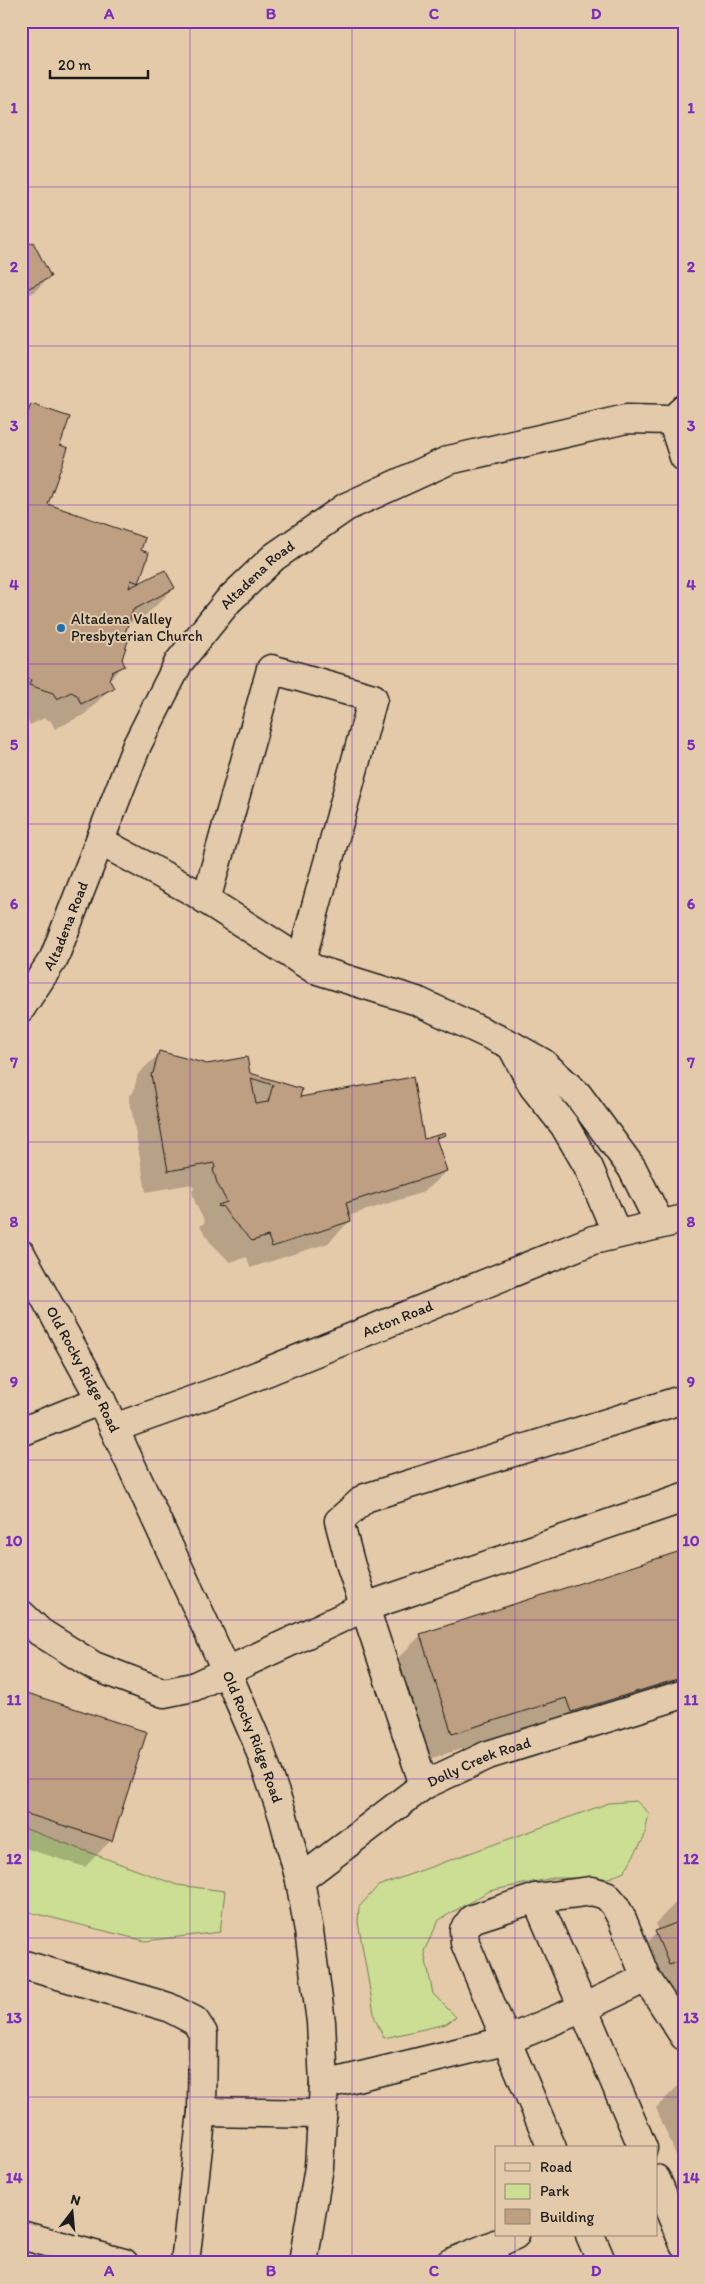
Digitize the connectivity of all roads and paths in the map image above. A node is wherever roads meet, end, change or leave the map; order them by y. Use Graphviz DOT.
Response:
graph roads {
  1 [pos="678,415"];
  2 [pos="684,457"];
  3 [pos="100,841"];
  4 [pos="206,900"];
  5 [pos="301,961"];
  6 [pos="21,1008"];
  7 [pos="512,1045"];
  8 [pos="672,1221"];
  9 [pos="617,1234"];
  10 [pos="21,1254"];
  11 [pos="684,1399"];
  12 [pos="101,1400"];
  13 [pos="114,1428"];
  14 [pos="21,1432"];
  15 [pos="684,1498"];
  16 [pos="365,1607"];
  17 [pos="21,1614"];
  18 [pos="226,1670"];
  19 [pos="684,1694"];
  20 [pos="424,1785"];
  21 [pos="300,1880"];
  22 [pos="536,1898"];
  23 [pos="21,1964"];
  24 [pos="646,1978"];
  25 [pos="583,2008"];
  26 [pos="684,2036"];
  27 [pos="505,2041"];
  28 [pos="324,2085"];
  29 [pos="202,2112"];
  30 [pos="323,2114"];
  31 [pos="551,2146"];
  32 [pos="642,2146"];
  33 [pos="658,2184"];
  34 [pos="21,2235"];
  35 [pos="514,2236"];
  36 [pos="590,2236"];
  37 [pos="684,2244"];
  38 [pos="493,2255"];
  39 [pos="124,2263"];
  40 [pos="185,2263"];
  41 [pos="303,2263"];
  42 [pos="450,2263"];
  43 [pos="602,2263"];
  1 -- 2 [label="street"];
  1 -- 3 [label="street, Altadena Road"];
  3 -- 4 [label="street"];
  3 -- 6 [label="street, Altadena Road"];
  4 -- 5 [label="street"];
  4 -- 5 [label="street"];
  5 -- 7 [label="street"];
  7 -- 8 [label="street"];
  7 -- 9 [label="street"];
  8 -- 9 [label="street, Acton Road"];
  9 -- 13 [label="street, Acton Road"];
  10 -- 12 [label="street, Old Rocky Ridge Road"];
  11 -- 16 [label="street"];
  12 -- 13 [label="street, Old Rocky Ridge Road"];
  12 -- 14 [label="street"];
  13 -- 18 [label="street, Old Rocky Ridge Road"];
  15 -- 16 [label="street"];
  16 -- 18 [label="street"];
  16 -- 20 [label="street"];
  17 -- 18 [label="street"];
  18 -- 21 [label="street, Old Rocky Ridge Road"];
  19 -- 20 [label="street, Dolly Creek Road"];
  20 -- 21 [label="street, Dolly Creek Road"];
  21 -- 28 [label="street, Old Rocky Ridge Road"];
  22 -- 24 [label="street"];
  22 -- 25 [label="street"];
  22 -- 27 [label="street"];
  23 -- 29 [label="street"];
  24 -- 25 [label="street"];
  24 -- 26 [label="street"];
  25 -- 27 [label="street"];
  25 -- 32 [label="street"];
  27 -- 28 [label="street"];
  27 -- 31 [label="street"];
  28 -- 30 [label="street, Old Rocky Ridge Road"];
  29 -- 30 [label="street"];
  29 -- 40 [label="street"];
  30 -- 41 [label="street, Old Rocky Ridge Road"];
  33 -- 37 [label="street"];
  34 -- 39 [label="street"];
  35 -- 38 [label="street"];
  36 -- 43 [label="street"];
  38 -- 42 [label="street"];
}
